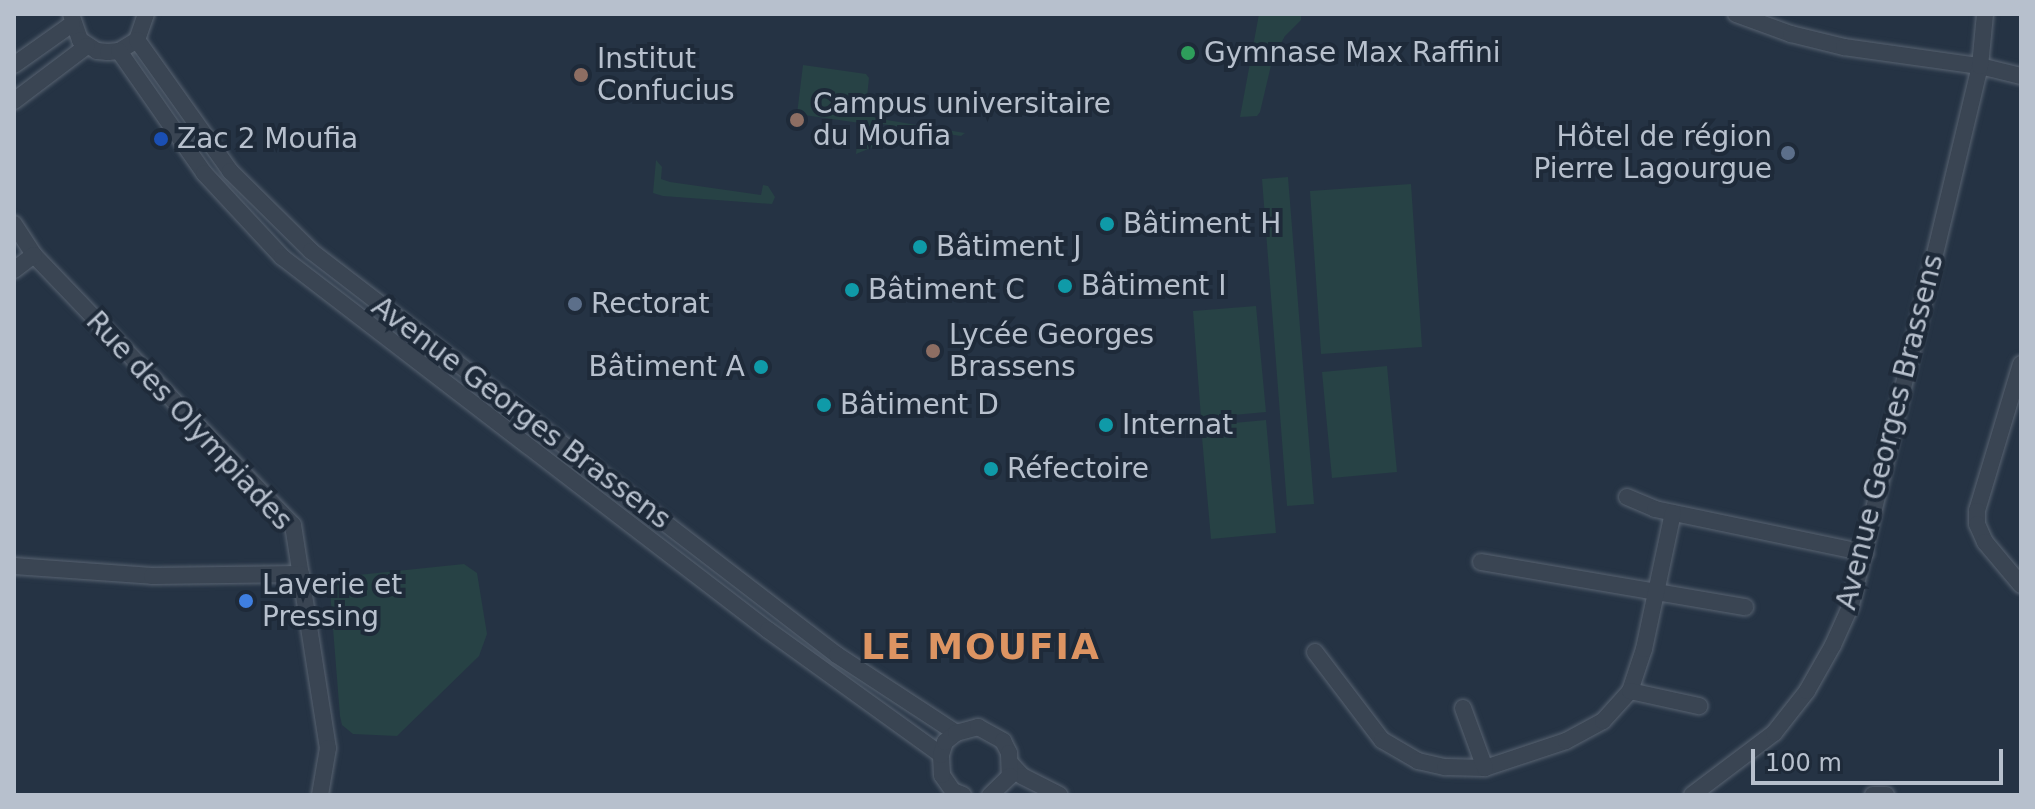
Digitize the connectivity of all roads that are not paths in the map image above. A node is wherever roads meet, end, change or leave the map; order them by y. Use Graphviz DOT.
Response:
graph roads {
  1 [pos="146,14"];
  2 [pos="1736,14"];
  3 [pos="1985,14"];
  4 [pos="71,19"];
  5 [pos="137,40"];
  6 [pos="87,46"];
  7 [pos="119,51"];
  8 [pos="14,65"];
  9 [pos="1980,66"];
  10 [pos="2021,76"];
  11 [pos="14,101"];
  12 [pos="14,224"];
  13 [pos="34,255"];
  14 [pos="14,270"];
  15 [pos="2021,364"];
  16 [pos="1627,497"];
  17 [pos="1673,513"];
  18 [pos="1865,553"];
  19 [pos="1481,562"];
  20 [pos="14,566"];
  21 [pos="301,574"];
  22 [pos="2021,585"];
  23 [pos="1655,592"];
  24 [pos="1745,607"];
  25 [pos="1315,652"];
  26 [pos="1630,691"];
  27 [pos="1699,706"];
  28 [pos="1463,708"];
  29 [pos="956,733"];
  30 [pos="941,755"];
  31 [pos="1011,764"];
  32 [pos="1485,768"];
  33 [pos="942,775"];
  34 [pos="320,795"];
  35 [pos="939,795"];
  36 [pos="963,795"];
  37 [pos="990,795"];
  38 [pos="1060,795"];
  39 [pos="1692,795"];
  40 [pos="1873,795"];
  41 [pos="1886,795"];
  1 -- 5 [label="street"];
  2 -- 9 [label="street"];
  3 -- 9 [label="street, Avenue Georges Brassens"];
  4 -- 6 [label="street"];
  4 -- 8 [label="street"];
  5 -- 7 [label="street"];
  5 -- 29 [label="street, Avenue Georges Brassens"];
  6 -- 7 [label="street"];
  6 -- 11 [label="street"];
  7 -- 30 [label="street, Avenue Georges Brassens"];
  9 -- 10 [label="street"];
  9 -- 18 [label="street, Avenue Georges Brassens"];
  12 -- 13 [label="street, Rue des Olympiades"];
  13 -- 14 [label="street"];
  13 -- 21 [label="street, Rue des Olympiades"];
  15 -- 22 [label="street"];
  16 -- 17 [label="street"];
  17 -- 18 [label="street"];
  17 -- 23 [label="street"];
  18 -- 39 [label="street, Avenue Georges Brassens"];
  19 -- 23 [label="street"];
  20 -- 21 [label="street"];
  21 -- 34 [label="street, Rue des Olympiades"];
  23 -- 24 [label="street"];
  23 -- 26 [label="street"];
  25 -- 32 [label="street"];
  26 -- 27 [label="street"];
  26 -- 32 [label="street"];
  28 -- 32 [label="street"];
  29 -- 30 [label="street"];
  29 -- 31 [label="street"];
  30 -- 33 [label="street"];
  31 -- 37 [label="street"];
  31 -- 38 [label="street"];
  33 -- 35 [label="street"];
  33 -- 36 [label="street"];
  40 -- 41 [label="street"];
}
